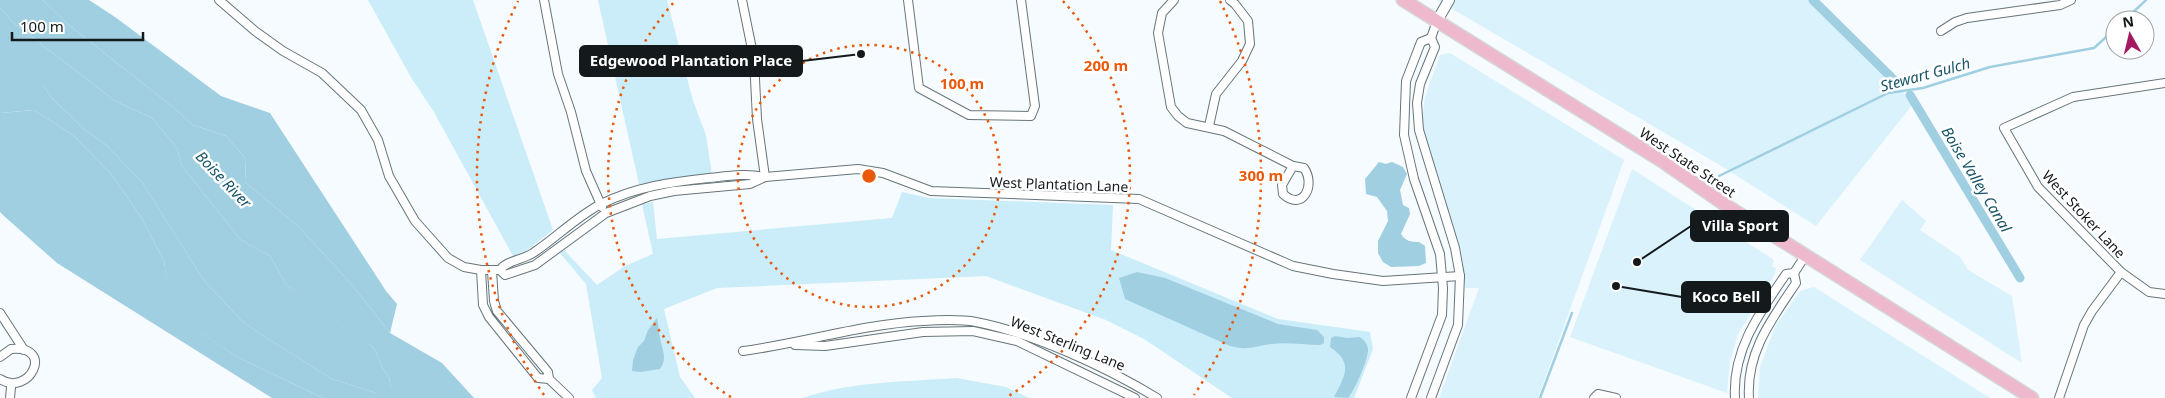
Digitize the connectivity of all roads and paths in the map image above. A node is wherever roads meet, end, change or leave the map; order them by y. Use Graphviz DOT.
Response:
graph roads {
  1 [pos="219,0"];
  2 [pos="544,0"];
  3 [pos="742,0"];
  4 [pos="908,0"];
  5 [pos="1021,0"];
  6 [pos="1174,0"];
  7 [pos="1230,0"];
  8 [pos="1403,0"];
  9 [pos="1449,0"];
  10 [pos="2072,0"];
  11 [pos="1437,21"];
  12 [pos="1941,31"];
  13 [pos="1431,38"];
  14 [pos="2165,83"];
  15 [pos="1209,126"];
  16 [pos="1293,166"];
  17 [pos="765,178"];
  18 [pos="600,204"];
  19 [pos="606,213"];
  20 [pos="1806,256"];
  21 [pos="481,270"];
  22 [pos="496,270"];
  23 [pos="2121,272"];
  24 [pos="1794,273"];
  25 [pos="1460,276"];
  26 [pos="1442,278"];
  27 [pos="2165,294"];
  28 [pos="0,313"];
  29 [pos="788,345"];
  30 [pos="24,350"];
  31 [pos="743,351"];
  32 [pos="0,358"];
  33 [pos="0,379"];
  34 [pos="548,379"];
  35 [pos="11,387"];
  36 [pos="1596,396"];
  37 [pos="10,398"];
  38 [pos="569,398"];
  39 [pos="1136,398"];
  40 [pos="1157,398"];
  41 [pos="1411,398"];
  42 [pos="1431,398"];
  43 [pos="1616,398"];
  44 [pos="1735,398"];
  45 [pos="1749,398"];
  46 [pos="2032,398"];
  47 [pos="2059,398"];
  1 -- 21 [label="street, West Plantation Lane"];
  2 -- 18 [label="street"];
  3 -- 17 [label="street"];
  4 -- 5 [label="street"];
  6 -- 15 [label="street"];
  7 -- 15 [label="street"];
  8 -- 11 [label="main road, West State Street"];
  9 -- 11 [label="street"];
  10 -- 12 [label="street"];
  11 -- 13 [label="street"];
  11 -- 20 [label="main road, West State Street"];
  13 -- 25 [label="street"];
  13 -- 26 [label="street"];
  14 -- 23 [label="street, West Stoker Lane"];
  15 -- 16 [label="street"];
  16 -- 16 [label="street"];
  17 -- 18 [label="street, West Plantation Lane"];
  17 -- 19 [label="street, West Plantation Lane"];
  17 -- 26 [label="street, West Plantation Lane"];
  18 -- 19 [label="street"];
  18 -- 22 [label="street, West Plantation Lane"];
  19 -- 22 [label="street, West Plantation Lane"];
  20 -- 24 [label="street"];
  20 -- 46 [label="main road, West State Street"];
  21 -- 22 [label="street, West Plantation Lane"];
  21 -- 34 [label="street"];
  22 -- 34 [label="street"];
  23 -- 27 [label="street, West Stoker Lane"];
  23 -- 47 [label="street"];
  24 -- 44 [label="street"];
  24 -- 45 [label="street"];
  25 -- 26 [label="street, West Plantation Lane"];
  25 -- 42 [label="street"];
  26 -- 41 [label="street"];
  28 -- 30 [label="street"];
  29 -- 31 [label="street, West Sterling Lane"];
  29 -- 39 [label="street, West Sterling Lane"];
  29 -- 40 [label="street, West Sterling Lane"];
  30 -- 32 [label="street"];
  30 -- 35 [label="street"];
  33 -- 35 [label="street"];
  34 -- 38 [label="street"];
  35 -- 37 [label="street"];
  36 -- 43 [label="street"];
}
